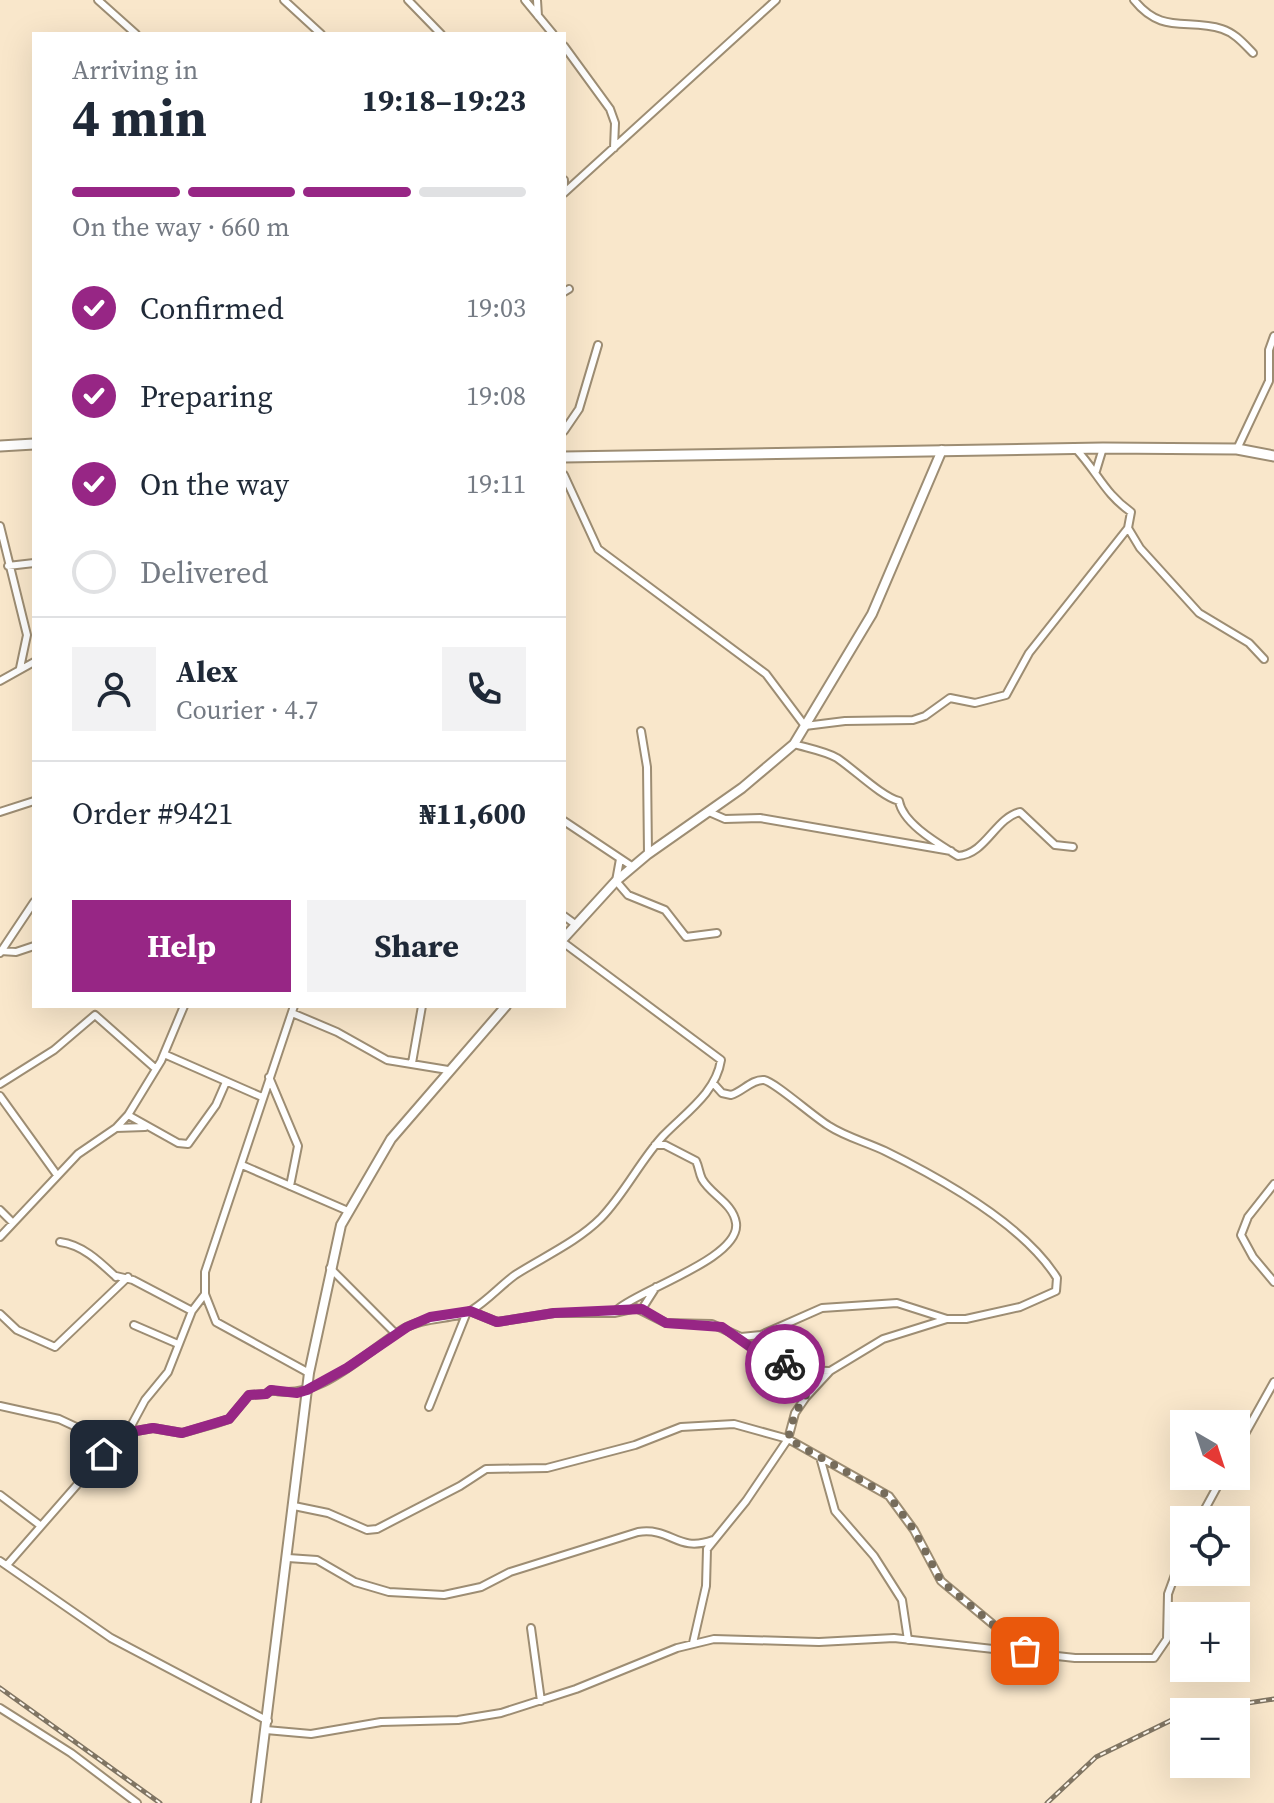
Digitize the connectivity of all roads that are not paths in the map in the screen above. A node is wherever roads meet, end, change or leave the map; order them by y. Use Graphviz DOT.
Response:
graph roads {
  1 [pos="98,0"];
  2 [pos="284,0"];
  3 [pos="408,0"];
  4 [pos="525,0"];
  5 [pos="537,0"];
  6 [pos="776,0"];
  7 [pos="1134,0"];
  8 [pos="538,16"];
  9 [pos="134,32"];
  10 [pos="317,32"];
  11 [pos="439,32"];
  12 [pos="551,32"];
  13 [pos="566,49"];
  14 [pos="1253,53"];
  15 [pos="614,148"];
  16 [pos="566,191"];
  17 [pos="1274,336"];
  18 [pos="598,345"];
  19 [pos="566,428"];
  20 [pos="32,444"];
  21 [pos="0,446"];
  22 [pos="1103,448"];
  23 [pos="1076,449"];
  24 [pos="1237,449"];
  25 [pos="942,450"];
  26 [pos="1274,456"];
  27 [pos="566,457"];
  28 [pos="1096,471"];
  29 [pos="566,479"];
  30 [pos="0,526"];
  31 [pos="1128,528"];
  32 [pos="32,563"];
  33 [pos="8,566"];
  34 [pos="27,635"];
  35 [pos="32,639"];
  36 [pos="1264,659"];
  37 [pos="32,663"];
  38 [pos="20,668"];
  39 [pos="0,681"];
  40 [pos="805,726"];
  41 [pos="641,731"];
  42 [pos="794,744"];
  43 [pos="32,802"];
  44 [pos="0,812"];
  45 [pos="709,812"];
  46 [pos="566,822"];
  47 [pos="1073,847"];
  48 [pos="951,851"];
  49 [pos="648,854"];
  50 [pos="620,859"];
  51 [pos="633,867"];
  52 [pos="616,881"];
  53 [pos="32,905"];
  54 [pos="566,917"];
  55 [pos="575,924"];
  56 [pos="717,933"];
  57 [pos="566,937"];
  58 [pos="566,942"];
  59 [pos="32,947"];
  60 [pos="1,952"];
  61 [pos="183,1008"];
  62 [pos="422,1008"];
  63 [pos="504,1008"];
  64 [pos="293,1009"];
  65 [pos="164,1054"];
  66 [pos="412,1063"];
  67 [pos="156,1069"];
  68 [pos="448,1070"];
  69 [pos="269,1077"];
  70 [pos="226,1082"];
  71 [pos="713,1083"];
  72 [pos="0,1084"];
  73 [pos="0,1096"];
  74 [pos="262,1097"];
  75 [pos="128,1115"];
  76 [pos="145,1127"];
  77 [pos="116,1128"];
  78 [pos="661,1138"];
  79 [pos="655,1145"];
  80 [pos="665,1145"];
  81 [pos="242,1165"];
  82 [pos="57,1175"];
  83 [pos="1274,1184"];
  84 [pos="290,1186"];
  85 [pos="0,1210"];
  86 [pos="348,1211"];
  87 [pos="12,1222"];
  88 [pos="0,1237"];
  89 [pos="60,1242"];
  90 [pos="330,1268"];
  91 [pos="116,1276"];
  92 [pos="128,1277"];
  93 [pos="1274,1282"];
  94 [pos="119,1284"];
  95 [pos="659,1284"];
  96 [pos="205,1294"];
  97 [pos="642,1309"];
  98 [pos="192,1311"];
  99 [pos="468,1312"];
  100 [pos="615,1312"];
  101 [pos="0,1314"];
  102 [pos="947,1319"];
  103 [pos="134,1325"];
  104 [pos="396,1334"];
  105 [pos="741,1337"];
  106 [pos="178,1344"];
  107 [pos="802,1371"];
  108 [pos="830,1371"];
  109 [pos="309,1373"];
  110 [pos="1274,1382"];
  111 [pos="307,1390"];
  112 [pos="806,1397"];
  113 [pos="0,1406"];
  114 [pos="429,1407"];
  115 [pos="1250,1425"];
  116 [pos="788,1439"];
  117 [pos="123,1441"];
  118 [pos="820,1457"];
  119 [pos="0,1495"];
  120 [pos="294,1506"];
  121 [pos="41,1526"];
  122 [pos="713,1540"];
  123 [pos="288,1558"];
  124 [pos="0,1561"];
  125 [pos="7,1565"];
  126 [pos="1171,1586"];
  127 [pos="531,1628"];
  128 [pos="908,1640"];
  129 [pos="693,1643"];
  130 [pos="1025,1651"];
  131 [pos="541,1701"];
  132 [pos="0,1708"];
  133 [pos="267,1725"];
  134 [pos="137,1803"];
  135 [pos="256,1803"];
  1 -- 9 [label="street"];
  2 -- 10 [label="street"];
  3 -- 11 [label="street"];
  4 -- 8 [label="street"];
  5 -- 8 [label="street"];
  6 -- 15 [label="street"];
  7 -- 14 [label="street"];
  8 -- 12 [label="street"];
  13 -- 15 [label="street"];
  15 -- 16 [label="street"];
  17 -- 24 [label="street"];
  18 -- 19 [label="street"];
  20 -- 21 [label="main road"];
  22 -- 23 [label="main road"];
  22 -- 24 [label="main road"];
  22 -- 28 [label="street"];
  23 -- 25 [label="main road"];
  23 -- 28 [label="street"];
  24 -- 26 [label="main road"];
  25 -- 27 [label="main road"];
  25 -- 40 [label="street"];
  28 -- 31 [label="street"];
  29 -- 40 [label="street"];
  30 -- 33 [label="street"];
  31 -- 36 [label="street"];
  31 -- 40 [label="street"];
  32 -- 33 [label="street"];
  33 -- 34 [label="street"];
  34 -- 35 [label="street"];
  34 -- 38 [label="street"];
  37 -- 38 [label="street"];
  38 -- 39 [label="street"];
  40 -- 42 [label="street"];
  41 -- 49 [label="street"];
  42 -- 45 [label="street"];
  42 -- 48 [label="street"];
  43 -- 44 [label="street"];
  45 -- 48 [label="street"];
  45 -- 49 [label="street"];
  46 -- 50 [label="street"];
  47 -- 48 [label="street"];
  49 -- 51 [label="street"];
  50 -- 51 [label="street"];
  50 -- 52 [label="street"];
  51 -- 52 [label="street"];
  52 -- 55 [label="street"];
  52 -- 56 [label="street"];
  53 -- 60 [label="street"];
  54 -- 55 [label="street"];
  55 -- 57 [label="street"];
  58 -- 71 [label="street"];
  59 -- 60 [label="street"];
  61 -- 65 [label="street"];
  62 -- 66 [label="street"];
  63 -- 68 [label="street"];
  64 -- 66 [label="street"];
  64 -- 69 [label="street"];
  65 -- 67 [label="street"];
  65 -- 70 [label="street"];
  66 -- 68 [label="street"];
  67 -- 72 [label="street"];
  67 -- 75 [label="street"];
  68 -- 86 [label="street"];
  69 -- 74 [label="street"];
  69 -- 84 [label="street"];
  70 -- 74 [label="street"];
  70 -- 76 [label="street"];
  71 -- 78 [label="street"];
  71 -- 102 [label="street"];
  73 -- 82 [label="street"];
  74 -- 81 [label="street"];
  75 -- 76 [label="street"];
  75 -- 77 [label="street"];
  76 -- 77 [label="street"];
  77 -- 82 [label="street"];
  78 -- 79 [label="street"];
  78 -- 80 [label="street"];
  79 -- 80 [label="street"];
  79 -- 99 [label="street"];
  80 -- 95 [label="street"];
  81 -- 84 [label="street"];
  81 -- 96 [label="street"];
  82 -- 87 [label="street"];
  83 -- 93 [label="street"];
  84 -- 86 [label="street"];
  85 -- 87 [label="street"];
  86 -- 90 [label="street"];
  87 -- 88 [label="street"];
  89 -- 91 [label="street"];
  90 -- 104 [label="street"];
  90 -- 109 [label="street"];
  91 -- 92 [label="street"];
  91 -- 94 [label="street"];
  92 -- 94 [label="street"];
  92 -- 98 [label="street"];
  94 -- 101 [label="street"];
  95 -- 97 [label="street"];
  95 -- 100 [label="street"];
  96 -- 98 [label="street"];
  96 -- 109 [label="street"];
  97 -- 100 [label="street"];
  97 -- 105 [label="street"];
  98 -- 106 [label="street"];
  99 -- 100 [label="street"];
  99 -- 104 [label="street"];
  99 -- 114 [label="street"];
  102 -- 105 [label="street"];
  102 -- 108 [label="street"];
  103 -- 106 [label="street"];
  104 -- 111 [label="street"];
  105 -- 107 [label="street"];
  106 -- 117 [label="street"];
  107 -- 108 [label="street"];
  107 -- 112 [label="street"];
  108 -- 112 [label="street"];
  109 -- 111 [label="street"];
  110 -- 115 [label="street"];
  111 -- 117 [label="street"];
  111 -- 120 [label="street"];
  112 -- 116 [label="street"];
  113 -- 117 [label="street"];
  116 -- 118 [label="street"];
  116 -- 120 [label="street"];
  116 -- 122 [label="street"];
  117 -- 121 [label="street"];
  118 -- 128 [label="street"];
  118 -- 130 [label="street"];
  119 -- 121 [label="street"];
  120 -- 123 [label="street"];
  121 -- 125 [label="street"];
  122 -- 123 [label="street"];
  122 -- 129 [label="street"];
  123 -- 133 [label="street"];
  124 -- 125 [label="street"];
  125 -- 133 [label="street"];
  126 -- 130 [label="street"];
  127 -- 131 [label="street"];
  128 -- 129 [label="street"];
  128 -- 130 [label="street"];
  129 -- 131 [label="street"];
  131 -- 133 [label="street"];
  132 -- 134 [label="street"];
  133 -- 135 [label="street"];
}
